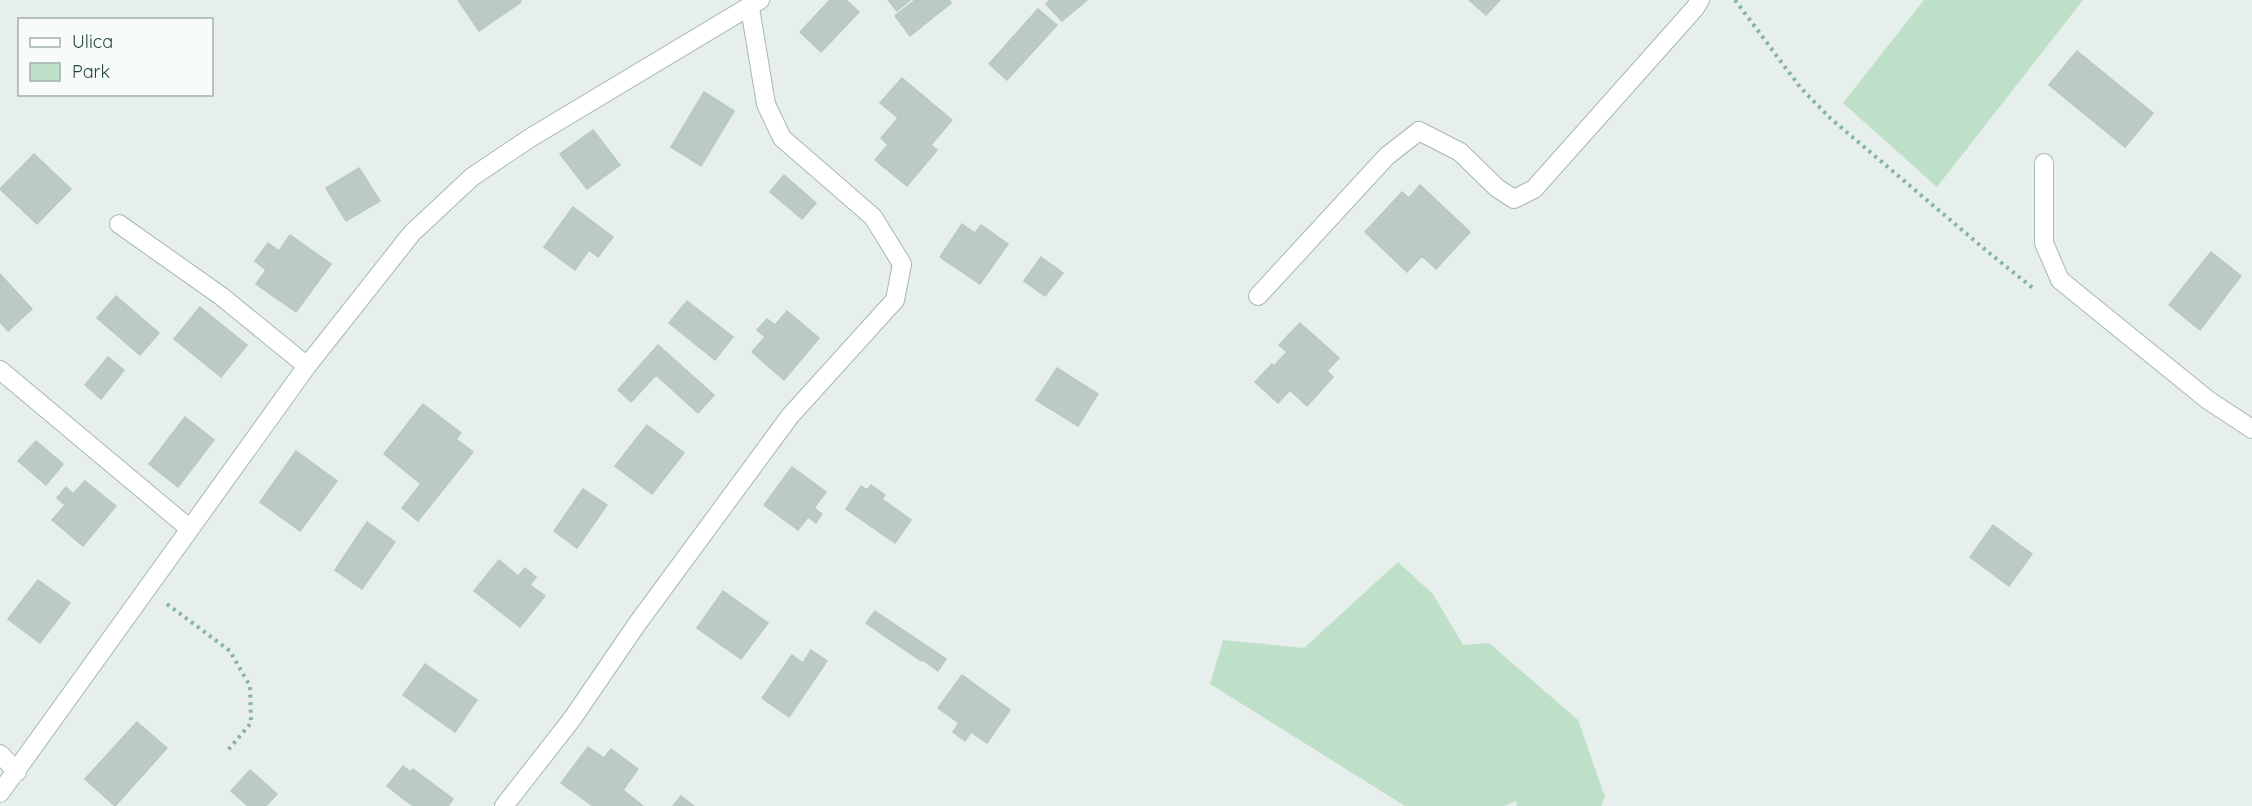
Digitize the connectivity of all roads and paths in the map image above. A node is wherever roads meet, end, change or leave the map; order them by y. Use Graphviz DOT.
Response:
graph roads {
  1 [pos="1700,0"];
  2 [pos="1735,0"];
  3 [pos="755,4"];
  4 [pos="2044,163"];
  5 [pos="118,224"];
  6 [pos="2041,294"];
  7 [pos="1258,296"];
  8 [pos="307,366"];
  9 [pos="0,370"];
  10 [pos="2252,429"];
  11 [pos="190,529"];
  12 [pos="147,589"];
  13 [pos="228,750"];
  14 [pos="0,754"];
  15 [pos="17,772"];
  16 [pos="0,793"];
  17 [pos="504,806"];
  1 -- 7 [label="street"];
  2 -- 6 [label="path"];
  3 -- 8 [label="street"];
  3 -- 17 [label="street"];
  4 -- 10 [label="street"];
  5 -- 8 [label="street"];
  8 -- 11 [label="street"];
  9 -- 11 [label="street"];
  11 -- 12 [label="street"];
  12 -- 13 [label="path"];
  12 -- 15 [label="street"];
  14 -- 15 [label="street"];
  15 -- 16 [label="street"];
}
